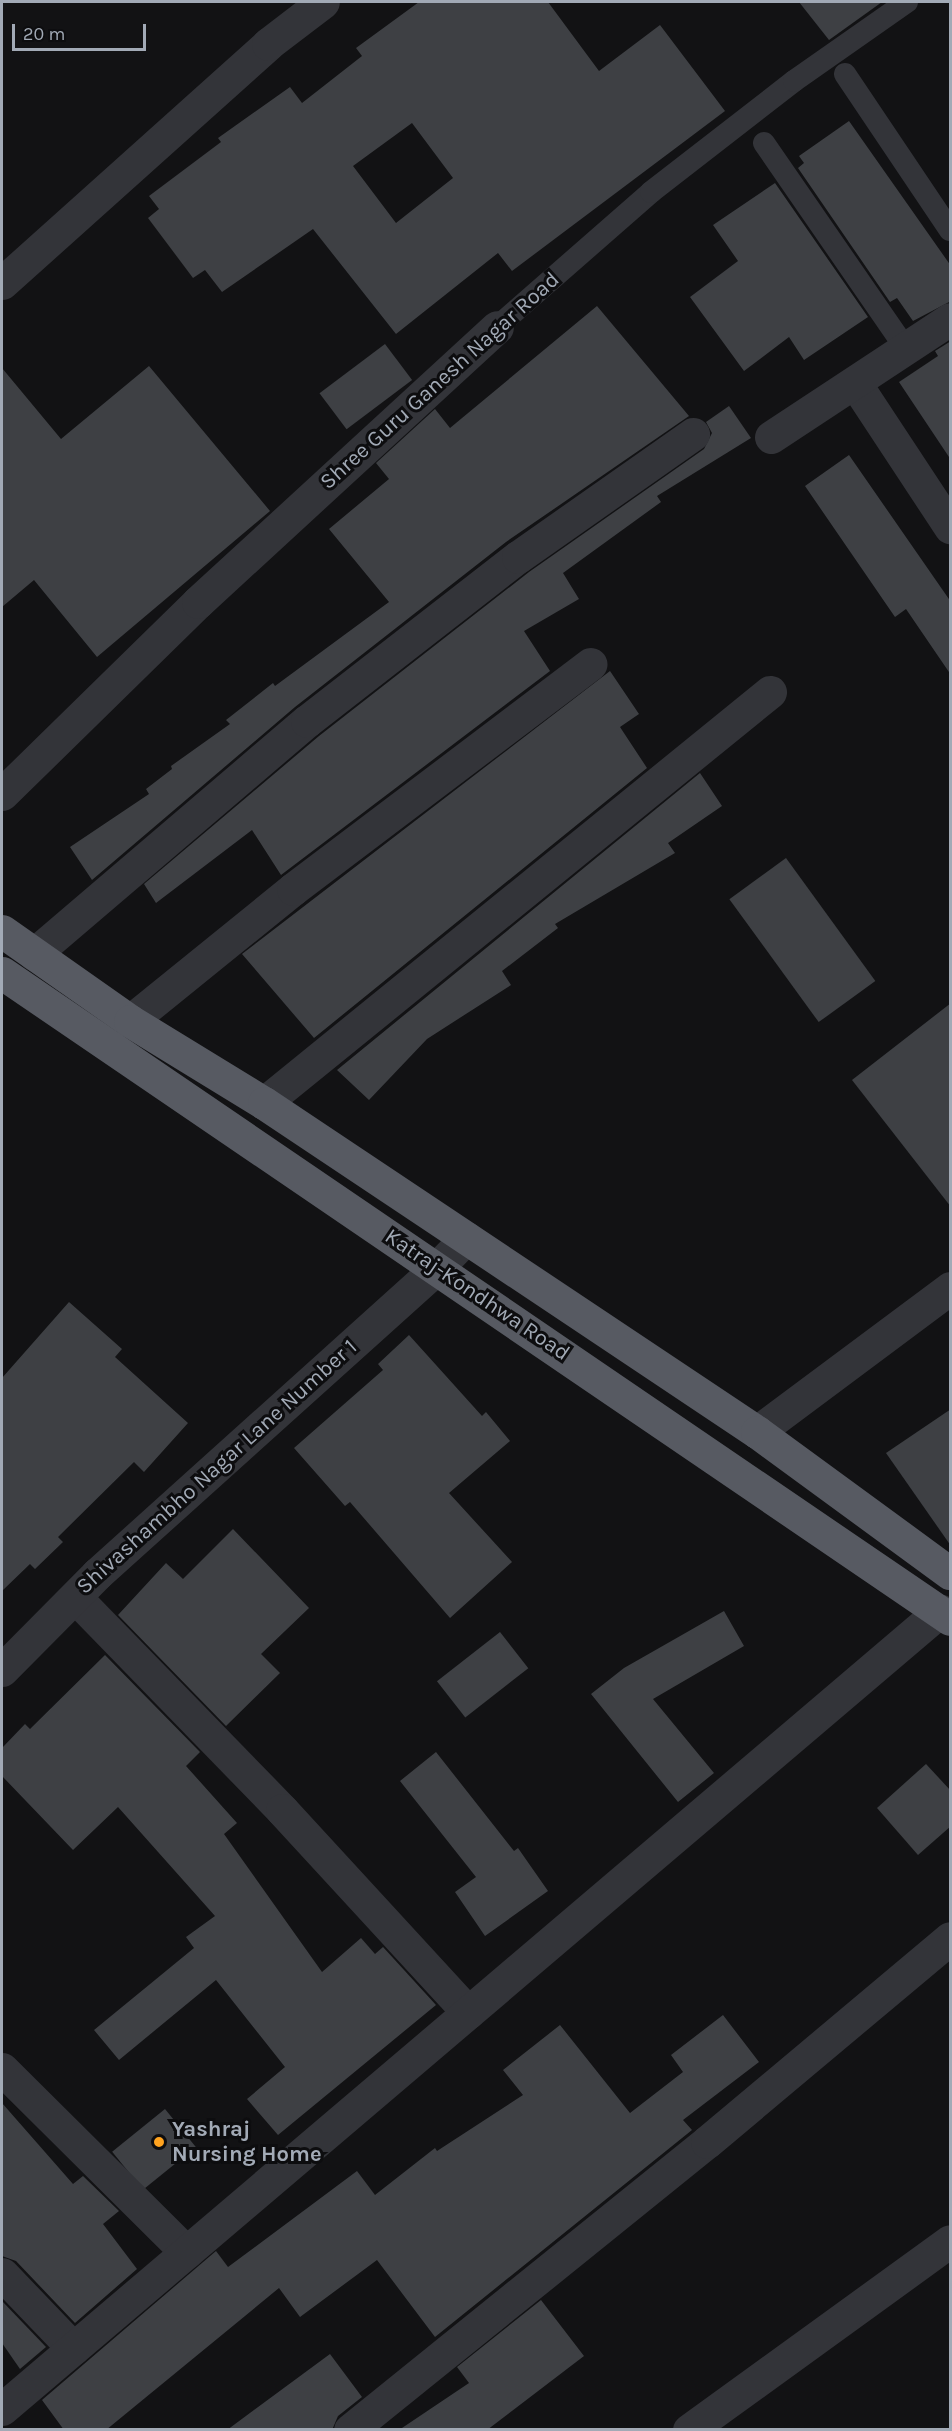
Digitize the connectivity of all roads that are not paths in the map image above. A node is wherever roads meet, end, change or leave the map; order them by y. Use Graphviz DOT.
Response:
graph roads {
  1 [pos="324,2"];
  2 [pos="907,2"];
  3 [pos="845,74"];
  4 [pos="764,143"];
  5 [pos="951,230"];
  6 [pos="2,283"];
  7 [pos="951,319"];
  8 [pos="497,327"];
  9 [pos="906,349"];
  10 [pos="855,383"];
  11 [pos="693,434"];
  12 [pos="771,437"];
  13 [pos="951,527"];
  14 [pos="590,664"];
  15 [pos="770,692"];
  16 [pos="2,794"];
  17 [pos="2,931"];
  18 [pos="34,954"];
  19 [pos="2,973"];
  20 [pos="130,1021"];
  21 [pos="264,1103"];
  22 [pos="466,1238"];
  23 [pos="437,1268"];
  24 [pos="951,1288"];
  25 [pos="757,1432"];
  26 [pos="951,1573"];
  27 [pos="75,1597"];
  28 [pos="945,1615"];
  29 [pos="2,1670"];
  30 [pos="951,1938"];
  31 [pos="468,2013"];
  32 [pos="2,2069"];
  33 [pos="951,2241"];
  34 [pos="186,2252"];
  35 [pos="2,2274"];
  36 [pos="73,2348"];
  37 [pos="2,2409"];
  38 [pos="350,2430"];
  39 [pos="689,2430"];
  1 -- 6 [label="street"];
  2 -- 8 [label="lane, Shree Guru Ganesh Nagar Road"];
  3 -- 5 [label="lane"];
  4 -- 9 [label="lane"];
  7 -- 9 [label="street"];
  8 -- 16 [label="street, Shree Guru Ganesh Nagar Road"];
  9 -- 10 [label="street"];
  10 -- 12 [label="street"];
  10 -- 13 [label="street"];
  11 -- 18 [label="street"];
  14 -- 20 [label="street"];
  15 -- 21 [label="street"];
  17 -- 18 [label="highway, Katraj-Kondhwa Road"];
  18 -- 20 [label="highway, Katraj-Kondhwa Road"];
  19 -- 23 [label="highway, Katraj-Kondhwa Road"];
  20 -- 21 [label="highway, Katraj-Kondhwa Road"];
  21 -- 22 [label="highway, Katraj-Kondhwa Road"];
  22 -- 23 [label="street, Shivashambho Nagar Lane Number 1"];
  22 -- 25 [label="highway, Katraj-Kondhwa Road"];
  23 -- 27 [label="street, Shivashambho Nagar Lane Number 1"];
  23 -- 28 [label="highway, Katraj-Kondhwa Road"];
  24 -- 25 [label="street"];
  25 -- 26 [label="highway, Katraj-Kondhwa Road"];
  27 -- 29 [label="street, Shivashambho Nagar Lane Number 1"];
  27 -- 31 [label="street"];
  28 -- 31 [label="street"];
  30 -- 38 [label="street"];
  31 -- 34 [label="street"];
  32 -- 34 [label="street"];
  33 -- 39 [label="street"];
  34 -- 36 [label="street"];
  35 -- 36 [label="street"];
  36 -- 37 [label="street"];
}
